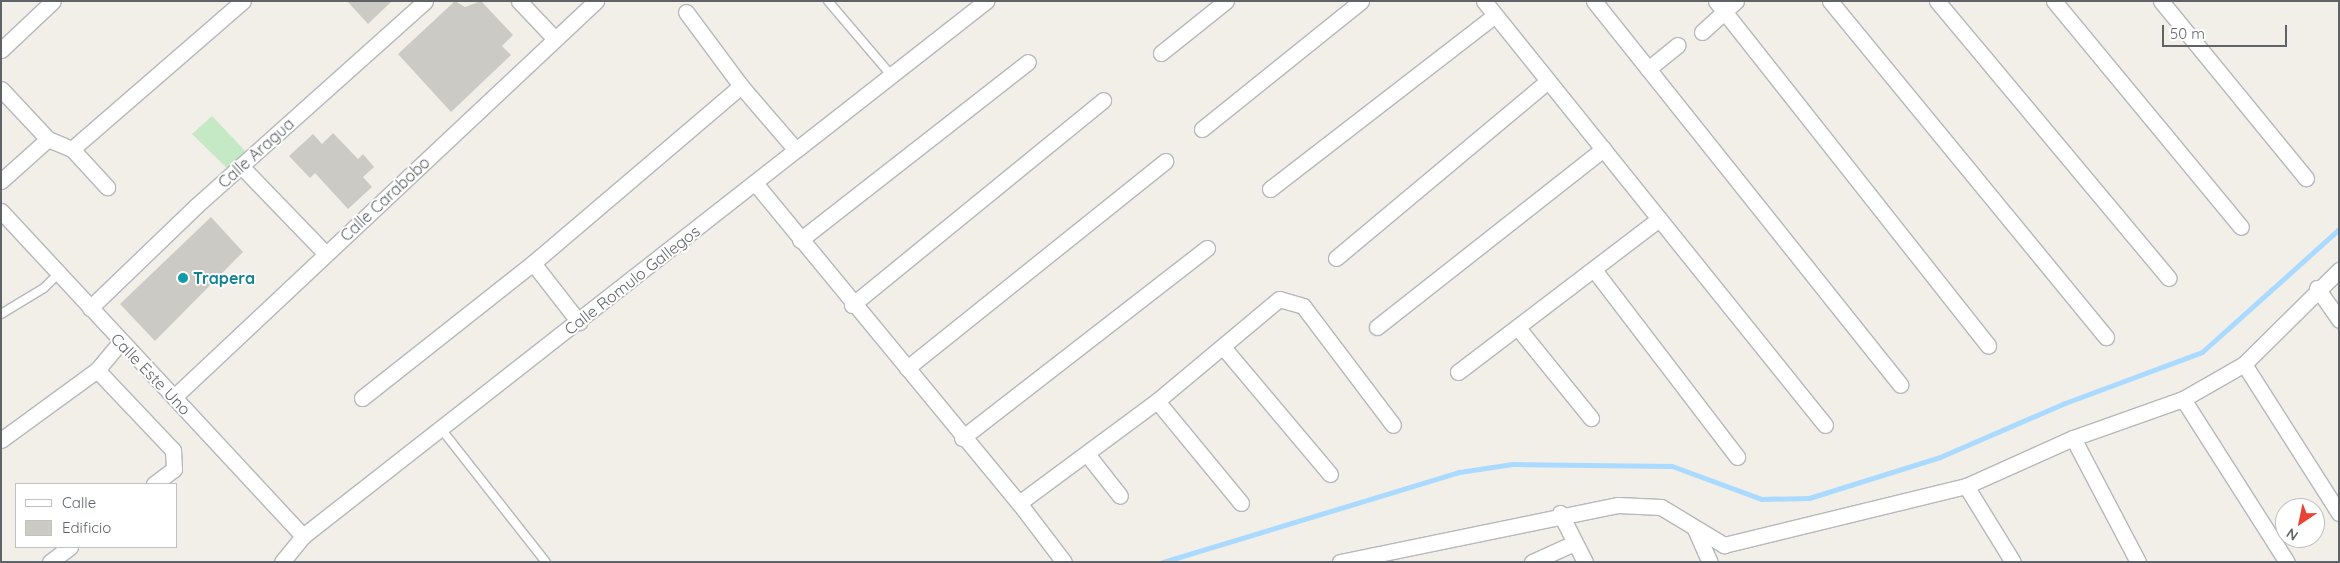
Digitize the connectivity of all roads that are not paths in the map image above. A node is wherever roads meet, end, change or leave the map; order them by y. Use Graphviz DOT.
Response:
graph roads {
  1 [pos="53,1"];
  2 [pos="243,1"];
  3 [pos="424,1"];
  4 [pos="519,1"];
  5 [pos="596,1"];
  6 [pos="828,1"];
  7 [pos="986,1"];
  8 [pos="1226,1"];
  9 [pos="1361,1"];
  10 [pos="1484,1"];
  11 [pos="1594,1"];
  12 [pos="1830,1"];
  13 [pos="1937,1"];
  14 [pos="2054,1"];
  15 [pos="2161,1"];
  16 [pos="1725,4"];
  17 [pos="686,12"];
  18 [pos="1495,15"];
  19 [pos="1702,32"];
  20 [pos="555,39"];
  21 [pos="1678,45"];
  22 [pos="1,50"];
  23 [pos="1161,53"];
  24 [pos="1028,62"];
  25 [pos="1648,69"];
  26 [pos="891,75"];
  27 [pos="1548,80"];
  28 [pos="741,86"];
  29 [pos="1,89"];
  30 [pos="1103,100"];
  31 [pos="1202,129"];
  32 [pos="48,138"];
  33 [pos="72,149"];
  34 [pos="1603,149"];
  35 [pos="796,150"];
  36 [pos="1166,161"];
  37 [pos="241,166"];
  38 [pos="2306,178"];
  39 [pos="1,181"];
  40 [pos="755,183"];
  41 [pos="108,188"];
  42 [pos="1270,189"];
  43 [pos="1,212"];
  44 [pos="1659,219"];
  45 [pos="2241,227"];
  46 [pos="800,240"];
  47 [pos="1207,248"];
  48 [pos="326,254"];
  49 [pos="1336,258"];
  50 [pos="533,263"];
  51 [pos="2339,270"];
  52 [pos="1595,271"];
  53 [pos="60,272"];
  54 [pos="2169,278"];
  55 [pos="2317,288"];
  56 [pos="852,305"];
  57 [pos="90,308"];
  58 [pos="1,314"];
  59 [pos="2339,320"];
  60 [pos="580,322"];
  61 [pos="1377,327"];
  62 [pos="1518,328"];
  63 [pos="2106,336"];
  64 [pos="120,344"];
  65 [pos="1988,345"];
  66 [pos="1223,347"];
  67 [pos="2244,364"];
  68 [pos="907,368"];
  69 [pos="97,370"];
  70 [pos="1458,372"];
  71 [pos="1900,385"];
  72 [pos="174,398"];
  73 [pos="362,398"];
  74 [pos="2183,399"];
  75 [pos="1156,401"];
  76 [pos="1591,418"];
  77 [pos="1825,424"];
  78 [pos="1393,425"];
  79 [pos="442,430"];
  80 [pos="962,438"];
  81 [pos="2073,438"];
  82 [pos="1,440"];
  83 [pos="1087,454"];
  84 [pos="1737,457"];
  85 [pos="1330,474"];
  86 [pos="155,483"];
  87 [pos="1966,486"];
  88 [pos="1120,496"];
  89 [pos="1019,503"];
  90 [pos="1241,503"];
  91 [pos="1560,513"];
  92 [pos="2339,513"];
  93 [pos="1692,524"];
  94 [pos="303,536"];
  95 [pos="1574,543"];
  96 [pos="69,548"];
  97 [pos="1348,561"];
  98 [pos="50,562"];
  99 [pos="282,562"];
  100 [pos="546,562"];
  101 [pos="1064,562"];
  102 [pos="1532,562"];
  103 [pos="1585,562"];
  104 [pos="1710,562"];
  105 [pos="2013,562"];
  106 [pos="2138,562"];
  107 [pos="2287,562"];
  1 -- 22 [label="street"];
  2 -- 33 [label="street"];
  3 -- 37 [label="street, Calle Aragua"];
  4 -- 20 [label="street"];
  5 -- 20 [label="street, Calle Carabobo"];
  6 -- 26 [label="lane"];
  7 -- 26 [label="street, Calle Romulo Gallegos"];
  8 -- 23 [label="street"];
  9 -- 31 [label="street"];
  10 -- 18 [label="street"];
  11 -- 25 [label="street"];
  12 -- 63 [label="street"];
  13 -- 54 [label="street"];
  14 -- 45 [label="street"];
  15 -- 38 [label="street"];
  16 -- 19 [label="street"];
  16 -- 65 [label="street"];
  17 -- 28 [label="street"];
  18 -- 27 [label="street"];
  18 -- 42 [label="street"];
  20 -- 48 [label="street, Calle Carabobo"];
  21 -- 25 [label="street"];
  24 -- 46 [label="street"];
  25 -- 71 [label="street"];
  26 -- 35 [label="street, Calle Romulo Gallegos"];
  27 -- 34 [label="street"];
  27 -- 49 [label="street"];
  28 -- 35 [label="street"];
  28 -- 50 [label="street"];
  29 -- 32 [label="street"];
  30 -- 56 [label="street"];
  32 -- 33 [label="street"];
  32 -- 39 [label="street"];
  33 -- 41 [label="street"];
  34 -- 44 [label="street"];
  34 -- 61 [label="street"];
  35 -- 40 [label="street, Calle Romulo Gallegos"];
  36 -- 68 [label="street"];
  37 -- 48 [label="street"];
  37 -- 57 [label="street, Calle Aragua"];
  40 -- 46 [label="street"];
  40 -- 60 [label="street, Calle Romulo Gallegos"];
  43 -- 53 [label="street, Calle Este Uno"];
  44 -- 52 [label="street"];
  44 -- 77 [label="street"];
  46 -- 56 [label="street"];
  47 -- 80 [label="street"];
  48 -- 72 [label="street, Calle Carabobo"];
  50 -- 60 [label="street"];
  50 -- 73 [label="street"];
  51 -- 55 [label="street"];
  52 -- 62 [label="street"];
  52 -- 84 [label="street"];
  53 -- 57 [label="street, Calle Este Uno"];
  53 -- 58 [label="lane"];
  55 -- 59 [label="street"];
  55 -- 67 [label="street"];
  56 -- 68 [label="street"];
  57 -- 64 [label="street, Calle Este Uno"];
  60 -- 79 [label="street, Calle Romulo Gallegos"];
  62 -- 70 [label="street"];
  62 -- 76 [label="street"];
  64 -- 69 [label="street"];
  64 -- 72 [label="street, Calle Este Uno"];
  66 -- 75 [label="street"];
  66 -- 78 [label="street"];
  66 -- 85 [label="street"];
  67 -- 74 [label="street"];
  67 -- 92 [label="street"];
  68 -- 80 [label="street"];
  69 -- 82 [label="street"];
  69 -- 86 [label="street"];
  72 -- 94 [label="street, Calle Este Uno"];
  74 -- 81 [label="street"];
  74 -- 107 [label="street"];
  75 -- 83 [label="street"];
  75 -- 90 [label="street"];
  79 -- 94 [label="street, Calle Romulo Gallegos"];
  79 -- 100 [label="lane"];
  80 -- 89 [label="street"];
  81 -- 87 [label="street"];
  81 -- 106 [label="street"];
  83 -- 88 [label="street"];
  83 -- 89 [label="street"];
  87 -- 93 [label="street"];
  87 -- 105 [label="street"];
  89 -- 101 [label="street"];
  91 -- 93 [label="street"];
  91 -- 95 [label="street"];
  91 -- 97 [label="street"];
  93 -- 104 [label="street"];
  94 -- 99 [label="street, Calle Romulo Gallegos"];
  95 -- 102 [label="street"];
  95 -- 103 [label="street"];
  96 -- 98 [label="street"];
}
